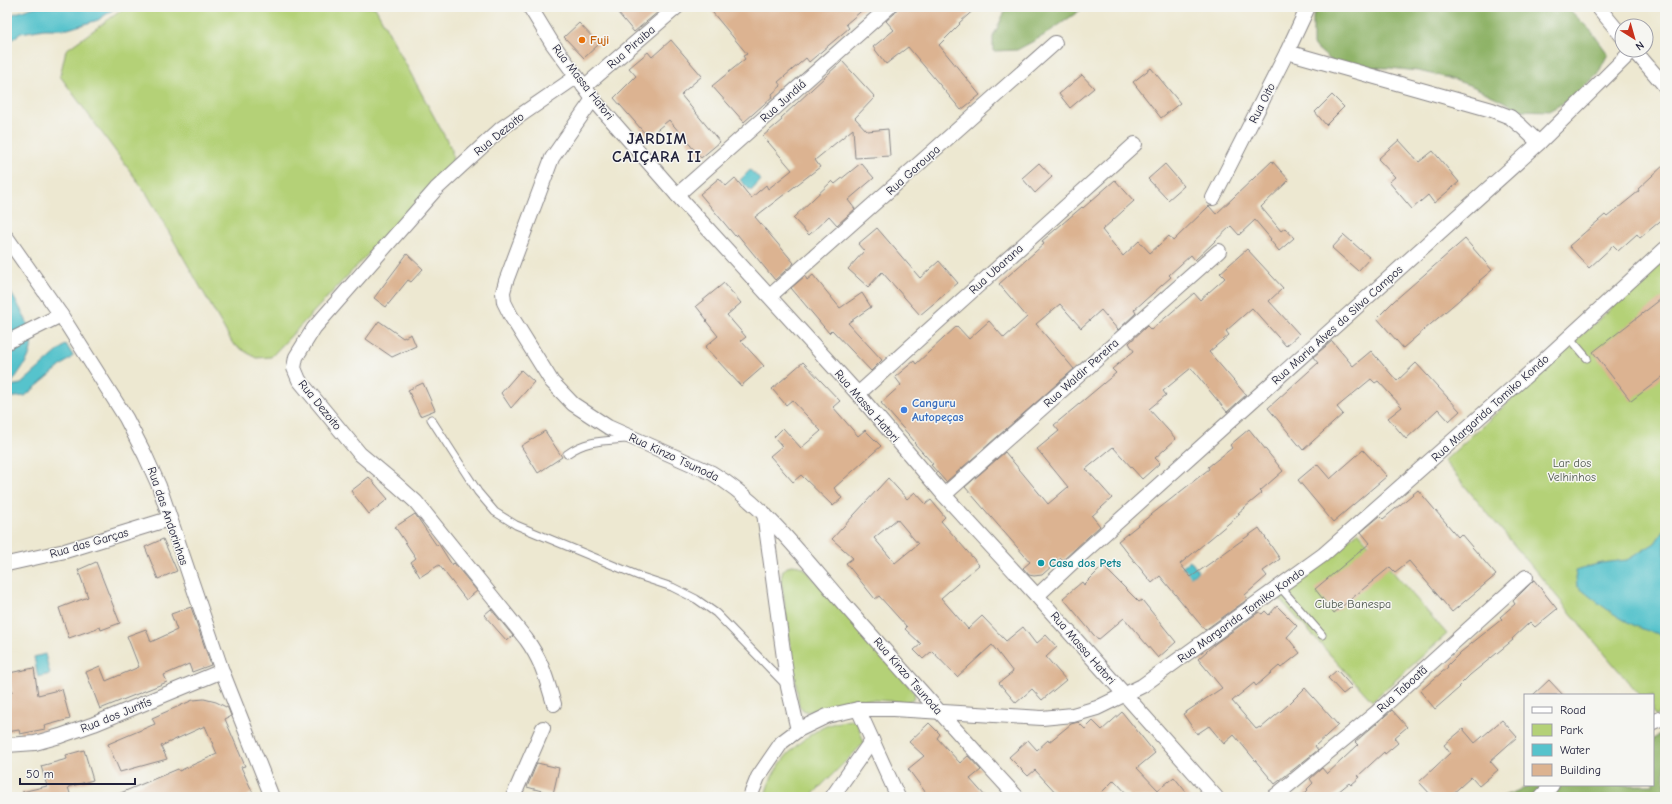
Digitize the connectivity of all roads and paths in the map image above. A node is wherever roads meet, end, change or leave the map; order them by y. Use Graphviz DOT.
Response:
graph roads {
  1 [pos="530,7"];
  2 [pos="678,7"];
  3 [pos="889,7"];
  4 [pos="1308,7"];
  5 [pos="1598,7"];
  6 [pos="1614,26"];
  7 [pos="1055,43"];
  8 [pos="1287,52"];
  9 [pos="1626,58"];
  10 [pos="1641,58"];
  11 [pos="580,82"];
  12 [pos="1665,86"];
  13 [pos="593,99"];
  14 [pos="1539,143"];
  15 [pos="1135,144"];
  16 [pos="677,195"];
  17 [pos="1213,198"];
  18 [pos="7,238"];
  19 [pos="1665,249"];
  20 [pos="1219,251"];
  21 [pos="770,296"];
  22 [pos="61,315"];
  23 [pos="1569,337"];
  24 [pos="7,342"];
  25 [pos="1587,358"];
  26 [pos="858,394"];
  27 [pos="431,420"];
  28 [pos="633,438"];
  29 [pos="566,454"];
  30 [pos="944,495"];
  31 [pos="764,513"];
  32 [pos="169,519"];
  33 [pos="7,564"];
  34 [pos="1526,577"];
  35 [pos="1280,587"];
  36 [pos="1038,596"];
  37 [pos="1322,636"];
  38 [pos="222,671"];
  39 [pos="788,687"];
  40 [pos="1123,694"];
  41 [pos="554,704"];
  42 [pos="858,709"];
  43 [pos="939,711"];
  44 [pos="1665,717"];
  45 [pos="1654,722"];
  46 [pos="543,728"];
  47 [pos="798,730"];
  48 [pos="872,740"];
  49 [pos="7,745"];
  50 [pos="1551,786"];
  51 [pos="270,796"];
  52 [pos="513,797"];
  53 [pos="750,797"];
  54 [pos="832,797"];
  55 [pos="898,797"];
  56 [pos="1017,797"];
  57 [pos="1216,797"];
  58 [pos="1274,797"];
  59 [pos="1541,797"];
  1 -- 11 [label="street, Rua Massa Hatori"];
  2 -- 11 [label="street, Rua Piraiba"];
  3 -- 16 [label="street, Rua Jundiá"];
  4 -- 8 [label="street, Rua Oito"];
  5 -- 6 [label="street"];
  7 -- 21 [label="street, Rua Garoupa"];
  8 -- 14 [label="street"];
  8 -- 17 [label="street, Rua Oito"];
  9 -- 14 [label="street, Rua Maria Alves da Silva Campos"];
  10 -- 12 [label="street"];
  11 -- 13 [label="street, Rua Massa Hatori"];
  11 -- 41 [label="street, Rua Dezoito"];
  13 -- 16 [label="street, Rua Massa Hatori"];
  13 -- 28 [label="street, Rua Kinzo Tsunoda"];
  14 -- 36 [label="street, Rua Maria Alves da Silva Campos"];
  15 -- 26 [label="street, Rua Ubarana"];
  16 -- 21 [label="street, Rua Massa Hatori"];
  18 -- 22 [label="street, Rua das Andorinhas"];
  19 -- 23 [label="street, Rua Margarida Tomiko Kondo"];
  20 -- 30 [label="street, Rua Waldir Pereira"];
  21 -- 26 [label="street, Rua Massa Hatori"];
  22 -- 24 [label="street"];
  22 -- 32 [label="street, Rua das Andorinhas"];
  23 -- 25 [label="lane"];
  23 -- 35 [label="street, Rua Margarida Tomiko Kondo"];
  26 -- 30 [label="street, Rua Massa Hatori"];
  27 -- 39 [label="lane"];
  28 -- 29 [label="lane"];
  28 -- 31 [label="street, Rua Kinzo Tsunoda"];
  30 -- 36 [label="street, Rua Massa Hatori"];
  31 -- 39 [label="street"];
  31 -- 43 [label="street, Rua Kinzo Tsunoda"];
  32 -- 33 [label="street, Rua das Garças"];
  32 -- 38 [label="street, Rua das Andorinhas"];
  34 -- 58 [label="street, Rua Taboatã"];
  35 -- 37 [label="lane"];
  35 -- 40 [label="street, Rua Margarida Tomiko Kondo"];
  36 -- 40 [label="street, Rua Massa Hatori"];
  38 -- 49 [label="street, Rua dos Juritís"];
  38 -- 51 [label="street, Rua das Andorinhas"];
  39 -- 47 [label="street"];
  40 -- 43 [label="street, Rua Margarida Tomiko Kondo"];
  40 -- 57 [label="street, Rua Massa Hatori"];
  42 -- 43 [label="street, Rua Margarida Tomiko Kondo"];
  42 -- 47 [label="street, Rua Margarida Tomiko Kondo"];
  42 -- 48 [label="street"];
  43 -- 56 [label="street, Rua Kinzo Tsunoda"];
  44 -- 45 [label="street"];
  46 -- 52 [label="street"];
  47 -- 53 [label="street, Rua Margarida Tomiko Kondo"];
  48 -- 54 [label="street"];
  48 -- 55 [label="street"];
  50 -- 59 [label="street"];
}
